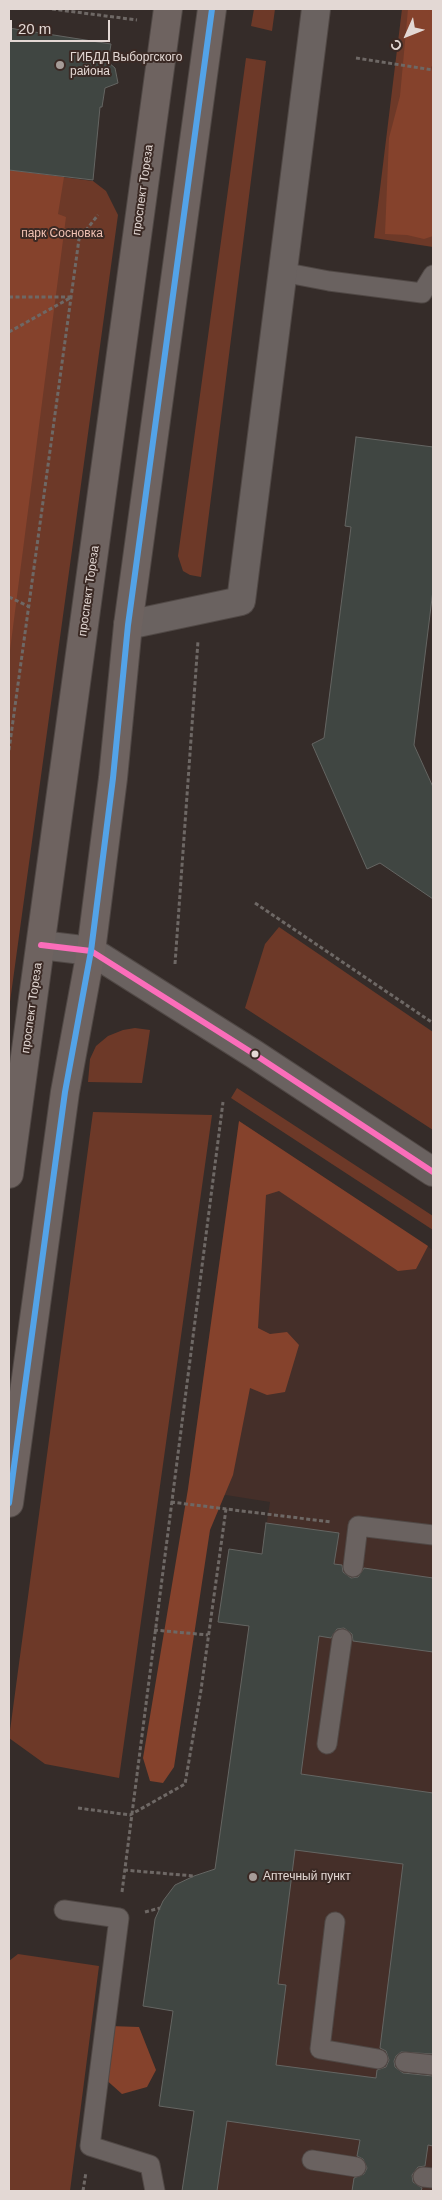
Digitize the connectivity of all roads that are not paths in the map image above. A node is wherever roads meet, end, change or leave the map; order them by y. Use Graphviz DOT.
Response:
graph roads {
  1 [pos="168,9"];
  2 [pos="212,9"];
  3 [pos="316,9"];
  4 [pos="282,272"];
  5 [pos="433,275"];
  6 [pos="128,625"];
  7 [pos="40,945"];
  8 [pos="90,951"];
  9 [pos="433,1172"];
  10 [pos="9,1174"];
  11 [pos="9,1502"];
  12 [pos="433,1535"];
  13 [pos="352,1567"];
  14 [pos="342,1639"];
  15 [pos="327,1744"];
  16 [pos="64,1910"];
  17 [pos="335,1922"];
  18 [pos="378,2059"];
  19 [pos="405,2062"];
  20 [pos="433,2066"];
  21 [pos="312,2160"];
  22 [pos="356,2167"];
  23 [pos="155,2191"];
  1 -- 7 [label="main road, проспект Тореза"];
  2 -- 6 [label="main road"];
  3 -- 4 [label="street"];
  4 -- 5 [label="lane"];
  4 -- 6 [label="street"];
  6 -- 8 [label="main road"];
  7 -- 8 [label="street"];
  7 -- 10 [label="main road, проспект Тореза"];
  8 -- 9 [label="street"];
  8 -- 11 [label="main road"];
  12 -- 13 [label="lane"];
  14 -- 15 [label="lane"];
  16 -- 23 [label="lane"];
  17 -- 18 [label="lane"];
  19 -- 20 [label="lane"];
  21 -- 22 [label="lane"];
}
